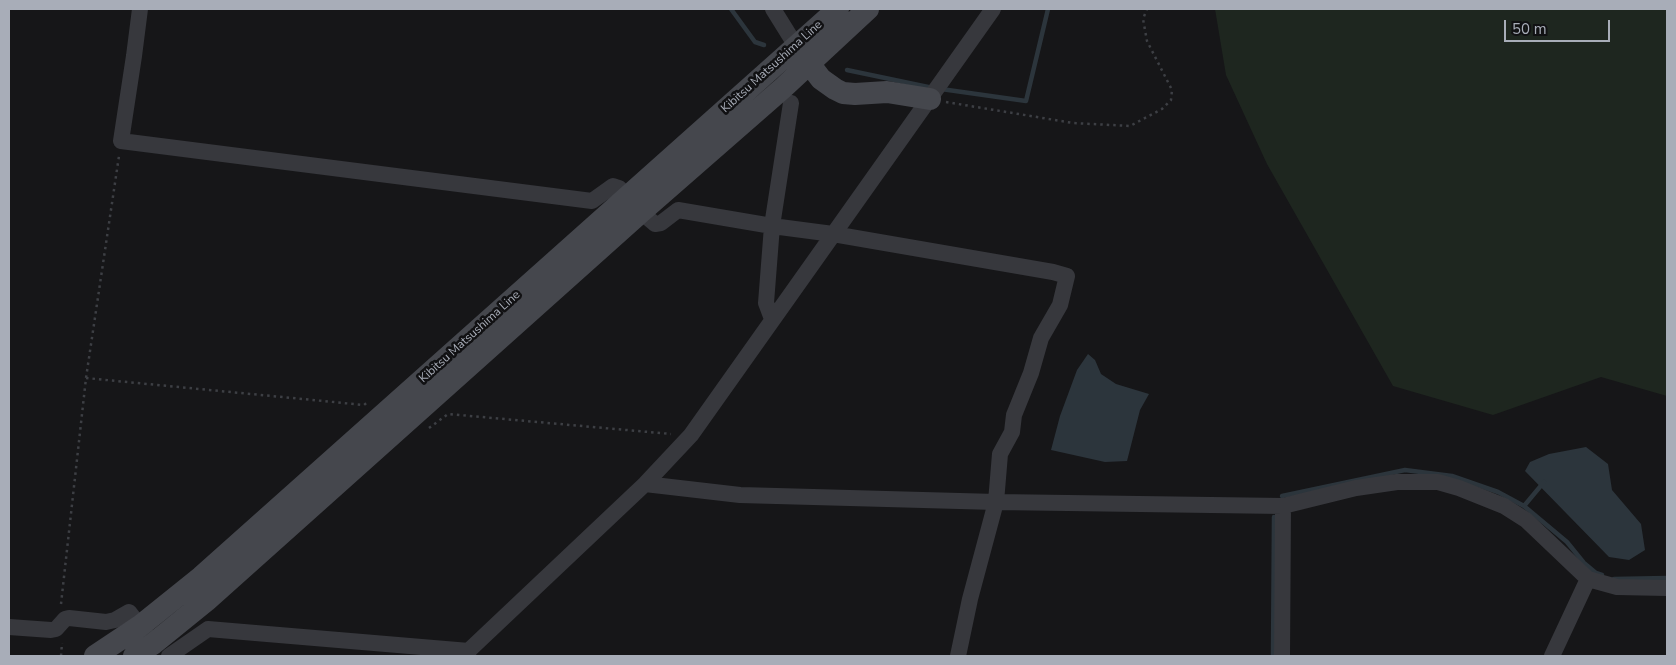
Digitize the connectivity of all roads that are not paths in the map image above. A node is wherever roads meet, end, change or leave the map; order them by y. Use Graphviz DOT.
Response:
graph roads {
  1 [pos="140,9"];
  2 [pos="773,9"];
  3 [pos="838,9"];
  4 [pos="868,9"];
  5 [pos="993,9"];
  6 [pos="802,55"];
  7 [pos="934,93"];
  8 [pos="791,103"];
  9 [pos="634,204"];
  10 [pos="772,226"];
  11 [pos="833,234"];
  12 [pos="772,320"];
  13 [pos="645,484"];
  14 [pos="996,502"];
  15 [pos="1283,506"];
  16 [pos="1588,579"];
  17 [pos="1667,588"];
  18 [pos="140,626"];
  19 [pos="9,627"];
  20 [pos="162,652"];
  21 [pos="466,654"];
  22 [pos="95,656"];
  23 [pos="134,656"];
  24 [pos="958,656"];
  25 [pos="1282,656"];
  26 [pos="1552,656"];
  1 -- 9 [label="street"];
  2 -- 6 [label="street"];
  3 -- 6 [label="main road, Kibitsu Matsushima Line"];
  4 -- 6 [label="main road, Kibitsu Matsushima Line"];
  5 -- 7 [label="street"];
  6 -- 7 [label="main road"];
  6 -- 9 [label="main road, Kibitsu Matsushima Line"];
  7 -- 11 [label="street"];
  8 -- 10 [label="street"];
  9 -- 10 [label="street"];
  9 -- 18 [label="main road, Kibitsu Matsushima Line"];
  9 -- 20 [label="main road, Kibitsu Matsushima Line"];
  10 -- 11 [label="street"];
  10 -- 12 [label="street"];
  11 -- 12 [label="street"];
  11 -- 14 [label="street"];
  12 -- 13 [label="street"];
  13 -- 14 [label="street"];
  13 -- 21 [label="street"];
  14 -- 15 [label="street"];
  14 -- 24 [label="street"];
  15 -- 16 [label="street"];
  15 -- 25 [label="street"];
  16 -- 17 [label="street"];
  16 -- 26 [label="street"];
  18 -- 19 [label="street"];
  18 -- 20 [label="street"];
  18 -- 22 [label="main road, Kibitsu Matsushima Line"];
  20 -- 21 [label="street"];
  20 -- 23 [label="main road, Kibitsu Matsushima Line"];
}
